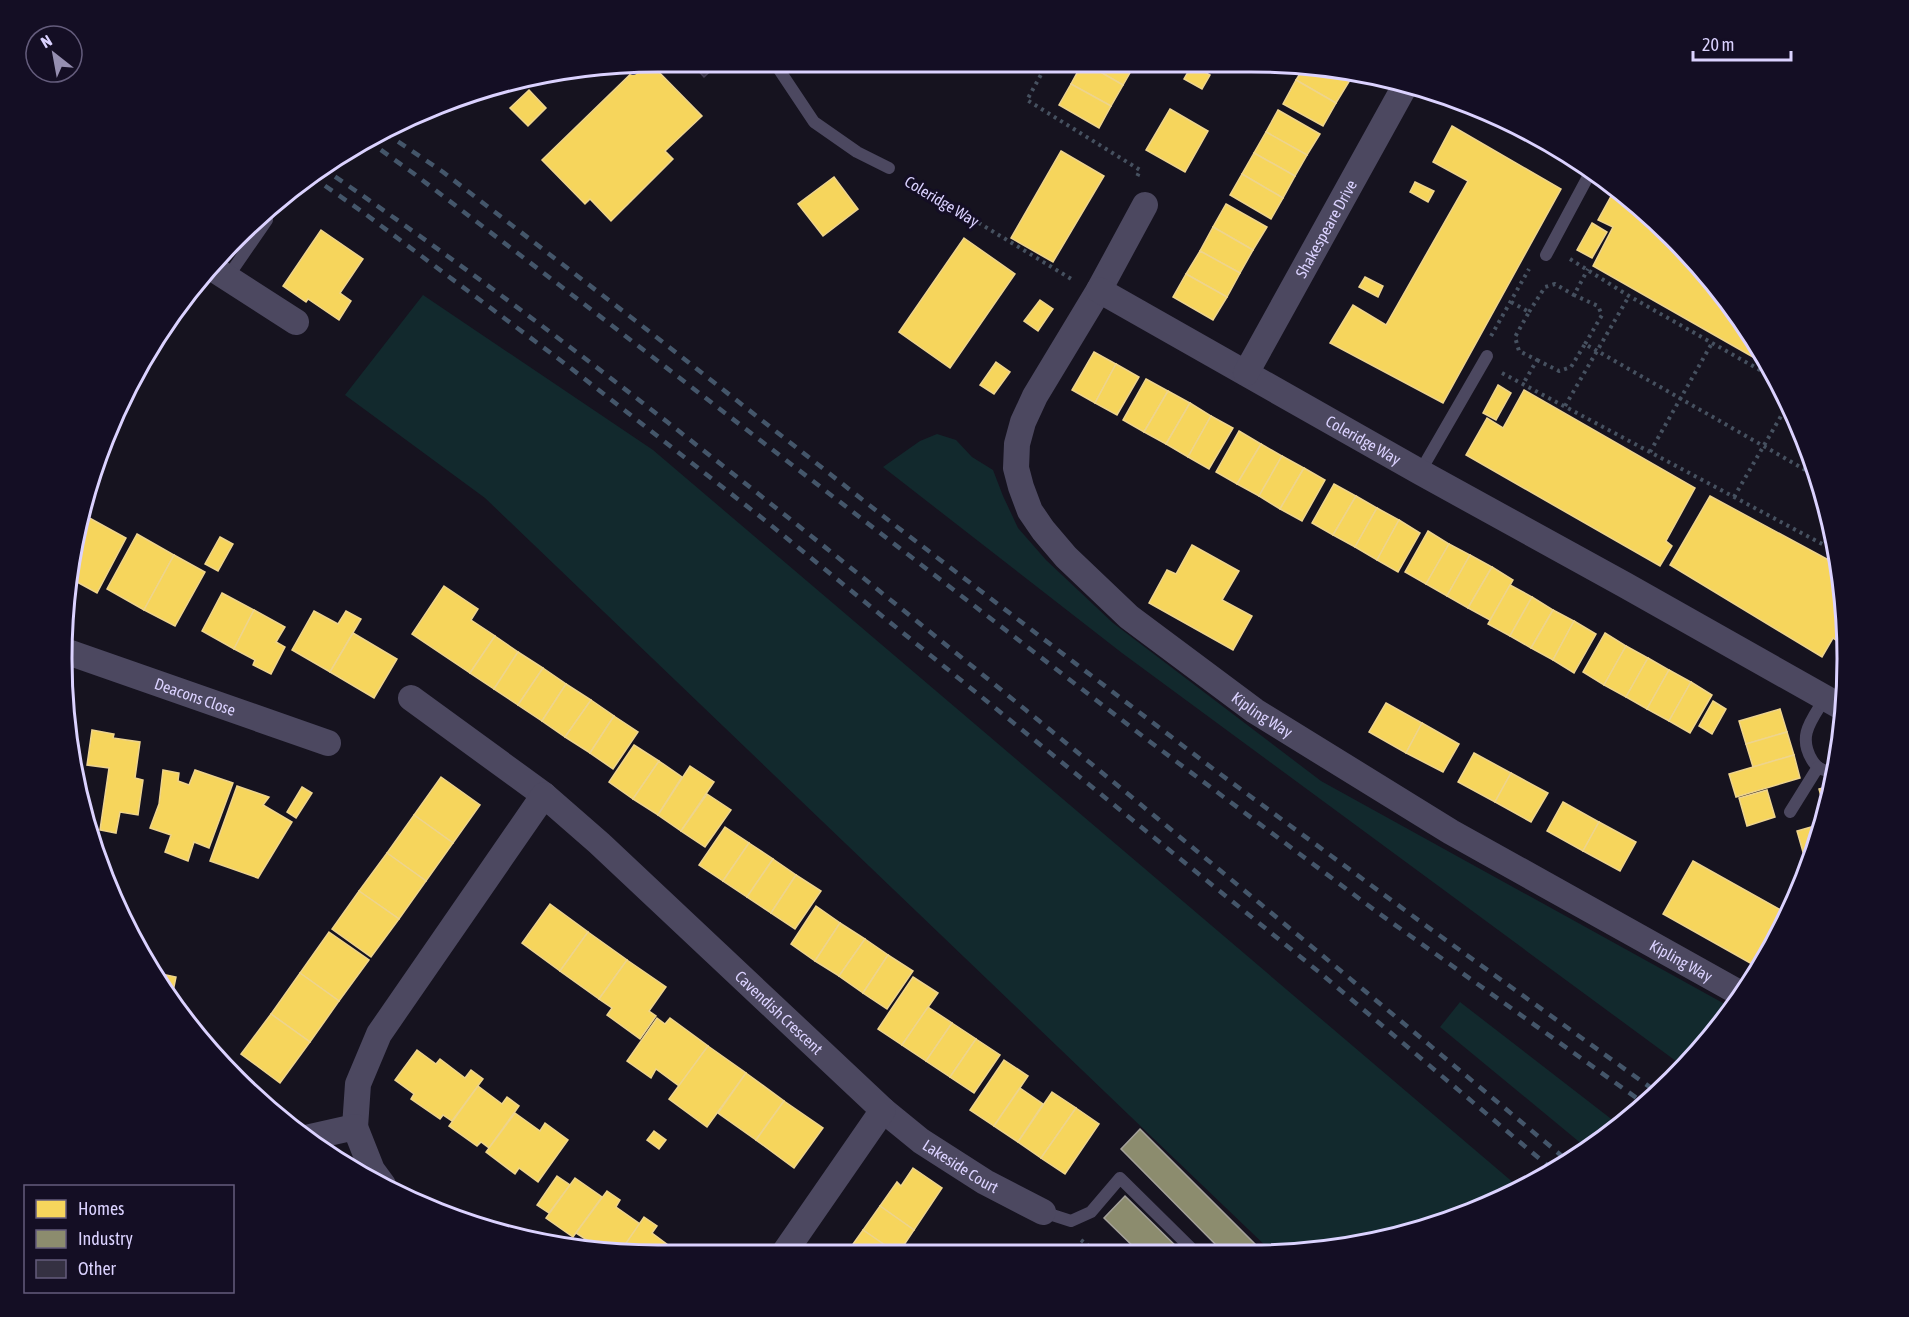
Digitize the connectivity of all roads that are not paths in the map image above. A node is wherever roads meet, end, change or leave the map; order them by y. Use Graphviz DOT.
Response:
graph roads {
  1 [pos="781,72"];
  2 [pos="1402,92"];
  3 [pos="889,168"];
  4 [pos="1587,179"];
  5 [pos="1145,205"];
  6 [pos="247,241"];
  7 [pos="1546,255"];
  8 [pos="218,272"];
  9 [pos="1099,290"];
  10 [pos="296,322"];
  11 [pos="1487,356"];
  12 [pos="1246,373"];
  13 [pos="1420,472"];
  14 [pos="72,654"];
  15 [pos="411,698"];
  16 [pos="1834,703"];
  17 [pos="328,743"];
  18 [pos="1818,767"];
  19 [pos="1826,772"];
  20 [pos="544,795"];
  21 [pos="1790,812"];
  22 [pos="1734,990"];
  23 [pos="883,1110"];
  24 [pos="355,1127"];
  25 [pos="318,1135"];
  26 [pos="372,1170"];
  27 [pos="1043,1212"];
  28 [pos="790,1245"];
  29 [pos="1189,1245"];
  1 -- 3 [label="lane"];
  2 -- 12 [label="street, Shakespeare Drive"];
  4 -- 7 [label="lane"];
  5 -- 9 [label="street, Kipling Way"];
  6 -- 8 [label="lane"];
  8 -- 10 [label="street"];
  9 -- 12 [label="street, Coleridge Way"];
  9 -- 22 [label="street, Kipling Way"];
  11 -- 13 [label="lane"];
  12 -- 13 [label="street, Coleridge Way"];
  13 -- 16 [label="street, Coleridge Way"];
  14 -- 17 [label="street, Deacons Close"];
  15 -- 20 [label="street, Cavendish Crescent"];
  16 -- 18 [label="lane"];
  18 -- 19 [label="lane"];
  18 -- 21 [label="lane"];
  20 -- 23 [label="street, Cavendish Crescent"];
  20 -- 24 [label="street"];
  23 -- 27 [label="street, Lakeside Court"];
  23 -- 28 [label="street"];
  24 -- 25 [label="street"];
  24 -- 26 [label="street"];
  27 -- 29 [label="lane"];
}
